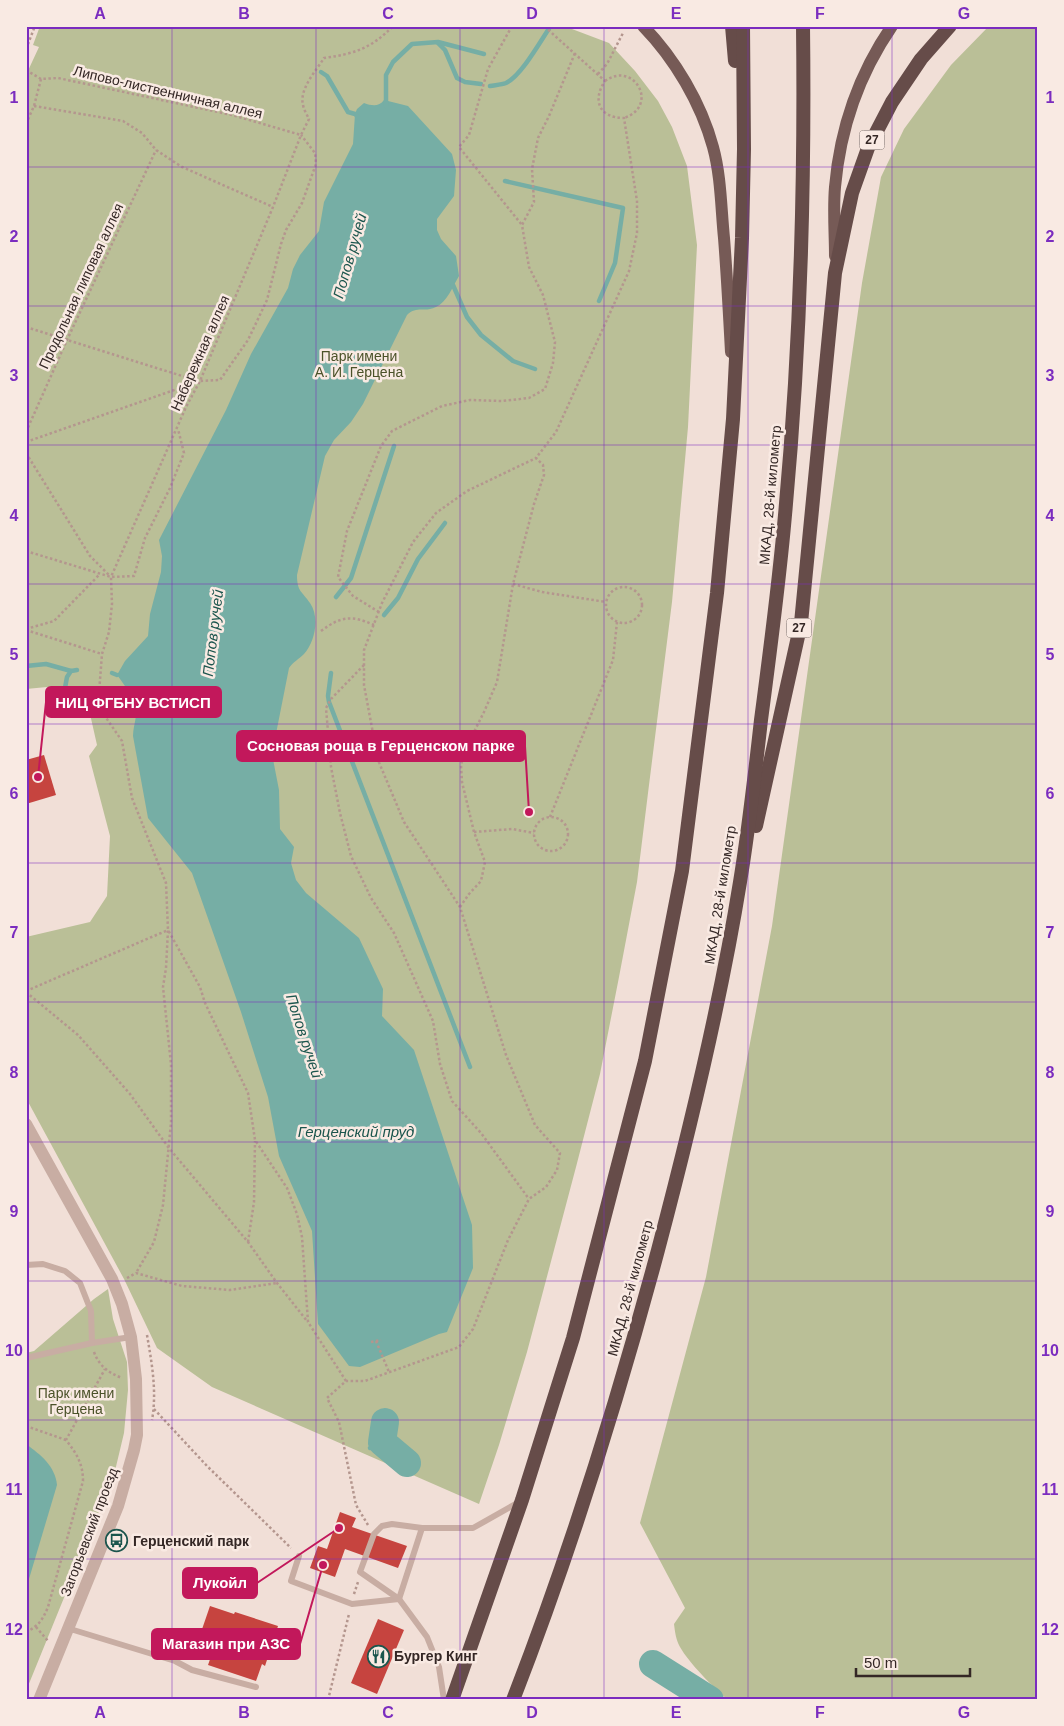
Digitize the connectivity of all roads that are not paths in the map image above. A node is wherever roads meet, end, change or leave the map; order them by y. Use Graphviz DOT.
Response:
graph roads {
  1 [pos="643,26"];
  2 [pos="732,26"];
  3 [pos="743,26"];
  4 [pos="803,26"];
  5 [pos="892,26"];
  6 [pos="950,26"];
  7 [pos="744,149"];
  8 [pos="835,274"];
  9 [pos="733,419"];
  10 [pos="723,977"];
  11 [pos="26,1124"];
  12 [pos="26,1265"];
  13 [pos="131,1337"];
  14 [pos="92,1342"];
  15 [pos="26,1358"];
  16 [pos="522,1500"];
  17 [pos="422,1528"];
  18 [pos="300,1556"];
  19 [pos="399,1599"];
  20 [pos="68,1628"];
  21 [pos="256,1687"];
  22 [pos="38,1700"];
  23 [pos="444,1700"];
  24 [pos="452,1700"];
  25 [pos="512,1700"];
  1 -- 9 [label="main road"];
  2 -- 7 [label="highway"];
  3 -- 7 [label="highway"];
  4 -- 10 [label="highway, МКАД, 28-й километр"];
  5 -- 8 [label="main road"];
  6 -- 8 [label="highway, 27"];
  7 -- 9 [label="highway"];
  8 -- 10 [label="highway, 27"];
  9 -- 16 [label="highway"];
  10 -- 25 [label="highway, МКАД, 28-й километр"];
  11 -- 13 [label="street, Загорьевский проезд"];
  12 -- 14 [label="lane"];
  13 -- 14 [label="lane"];
  13 -- 20 [label="street, Загорьевский проезд"];
  14 -- 15 [label="lane"];
  16 -- 17 [label="lane"];
  16 -- 24 [label="highway"];
  17 -- 19 [label="lane"];
  17 -- 19 [label="lane"];
  18 -- 19 [label="lane"];
  19 -- 23 [label="lane"];
  20 -- 21 [label="lane"];
  20 -- 22 [label="street, Загорьевский проезд"];
}
